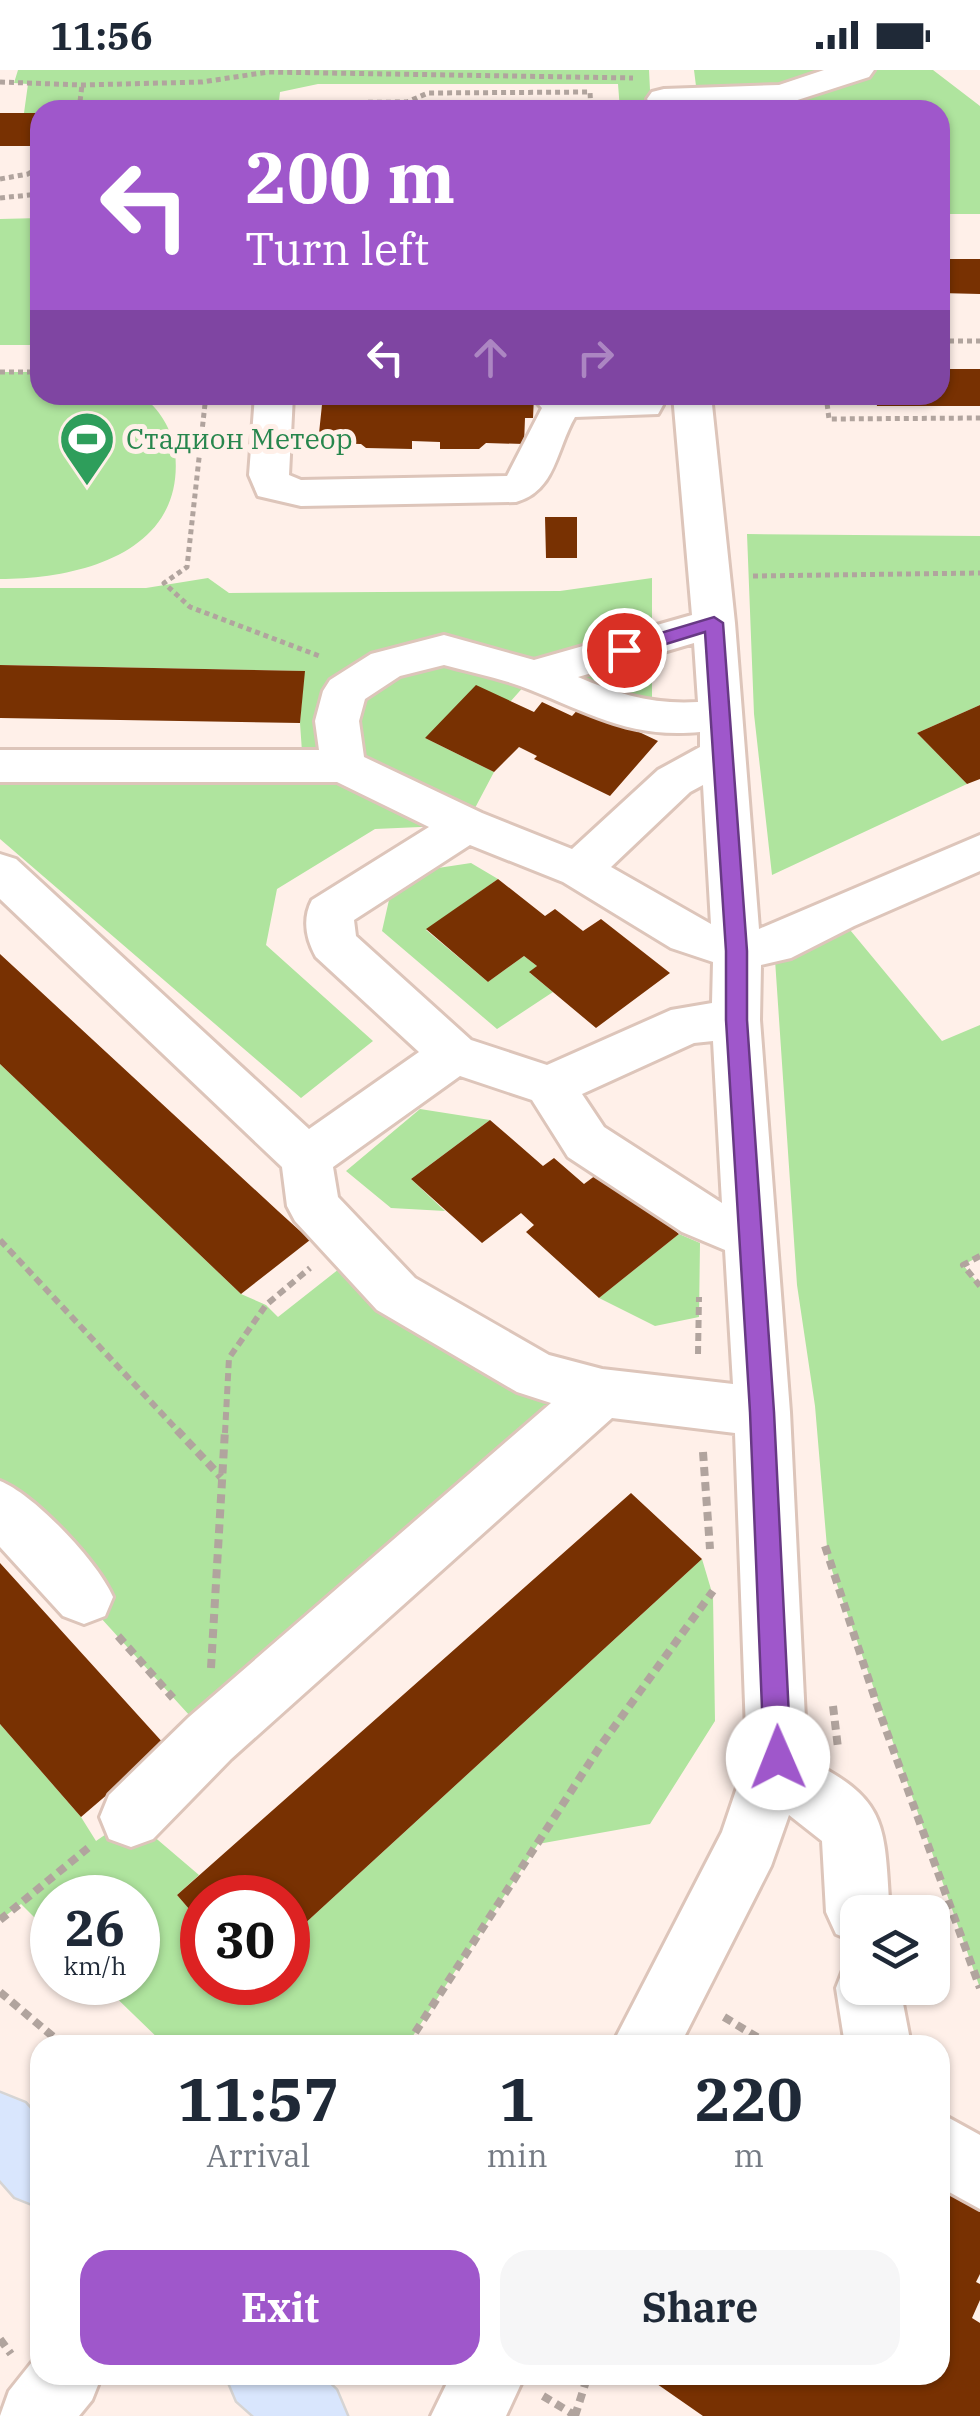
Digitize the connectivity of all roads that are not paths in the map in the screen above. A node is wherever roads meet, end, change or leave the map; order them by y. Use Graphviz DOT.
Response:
graph roads {
  1 [pos="857,70"];
  2 [pos="661,89"];
  3 [pos="273,405"];
  4 [pos="554,405"];
  5 [pos="693,405"];
  6 [pos="714,623"];
  7 [pos="534,675"];
  8 [pos="721,735"];
  9 [pos="0,766"];
  10 [pos="343,766"];
  11 [pos="466,825"];
  12 [pos="980,852"];
  13 [pos="579,870"];
  14 [pos="0,871"];
  15 [pos="736,951"];
  16 [pos="736,1020"];
  17 [pos="454,1054"];
  18 [pos="550,1086"];
  19 [pos="306,1158"];
  20 [pos="748,1236"];
  21 [pos="602,1392"];
  22 [pos="762,1412"];
  23 [pos="0,1507"];
  24 [pos="84,1598"];
  25 [pos="774,1776"];
  26 [pos="131,1817"];
  27 [pos="857,1895"];
  28 [pos="871,2005"];
  29 [pos="650,2035"];
  30 [pos="876,2035"];
  31 [pos="0,2128"];
  32 [pos="950,2154"];
  33 [pos="30,2161"];
  34 [pos="980,2174"];
  35 [pos="59,2385"];
  36 [pos="274,2385"];
  37 [pos="484,2385"];
  38 [pos="34,2416"];
  39 [pos="310,2416"];
  40 [pos="467,2416"];
  1 -- 2 [label="street"];
  3 -- 4 [label="street"];
  5 -- 6 [label="street"];
  6 -- 7 [label="street"];
  6 -- 8 [label="street"];
  7 -- 8 [label="street"];
  7 -- 10 [label="street"];
  8 -- 13 [label="street"];
  8 -- 15 [label="street"];
  9 -- 10 [label="street"];
  10 -- 11 [label="street"];
  11 -- 13 [label="street"];
  11 -- 17 [label="street"];
  12 -- 15 [label="street"];
  13 -- 15 [label="street"];
  14 -- 19 [label="street"];
  15 -- 16 [label="street"];
  16 -- 18 [label="street"];
  16 -- 20 [label="street"];
  17 -- 18 [label="street"];
  17 -- 19 [label="street"];
  18 -- 20 [label="street"];
  19 -- 21 [label="street"];
  20 -- 22 [label="street"];
  21 -- 22 [label="street"];
  21 -- 26 [label="street"];
  22 -- 25 [label="street"];
  23 -- 24 [label="street"];
  25 -- 27 [label="street"];
  25 -- 29 [label="street"];
  28 -- 30 [label="street"];
  31 -- 33 [label="main road"];
  32 -- 34 [label="street"];
  35 -- 38 [label="street"];
  36 -- 39 [label="main road"];
  37 -- 40 [label="street"];
}
